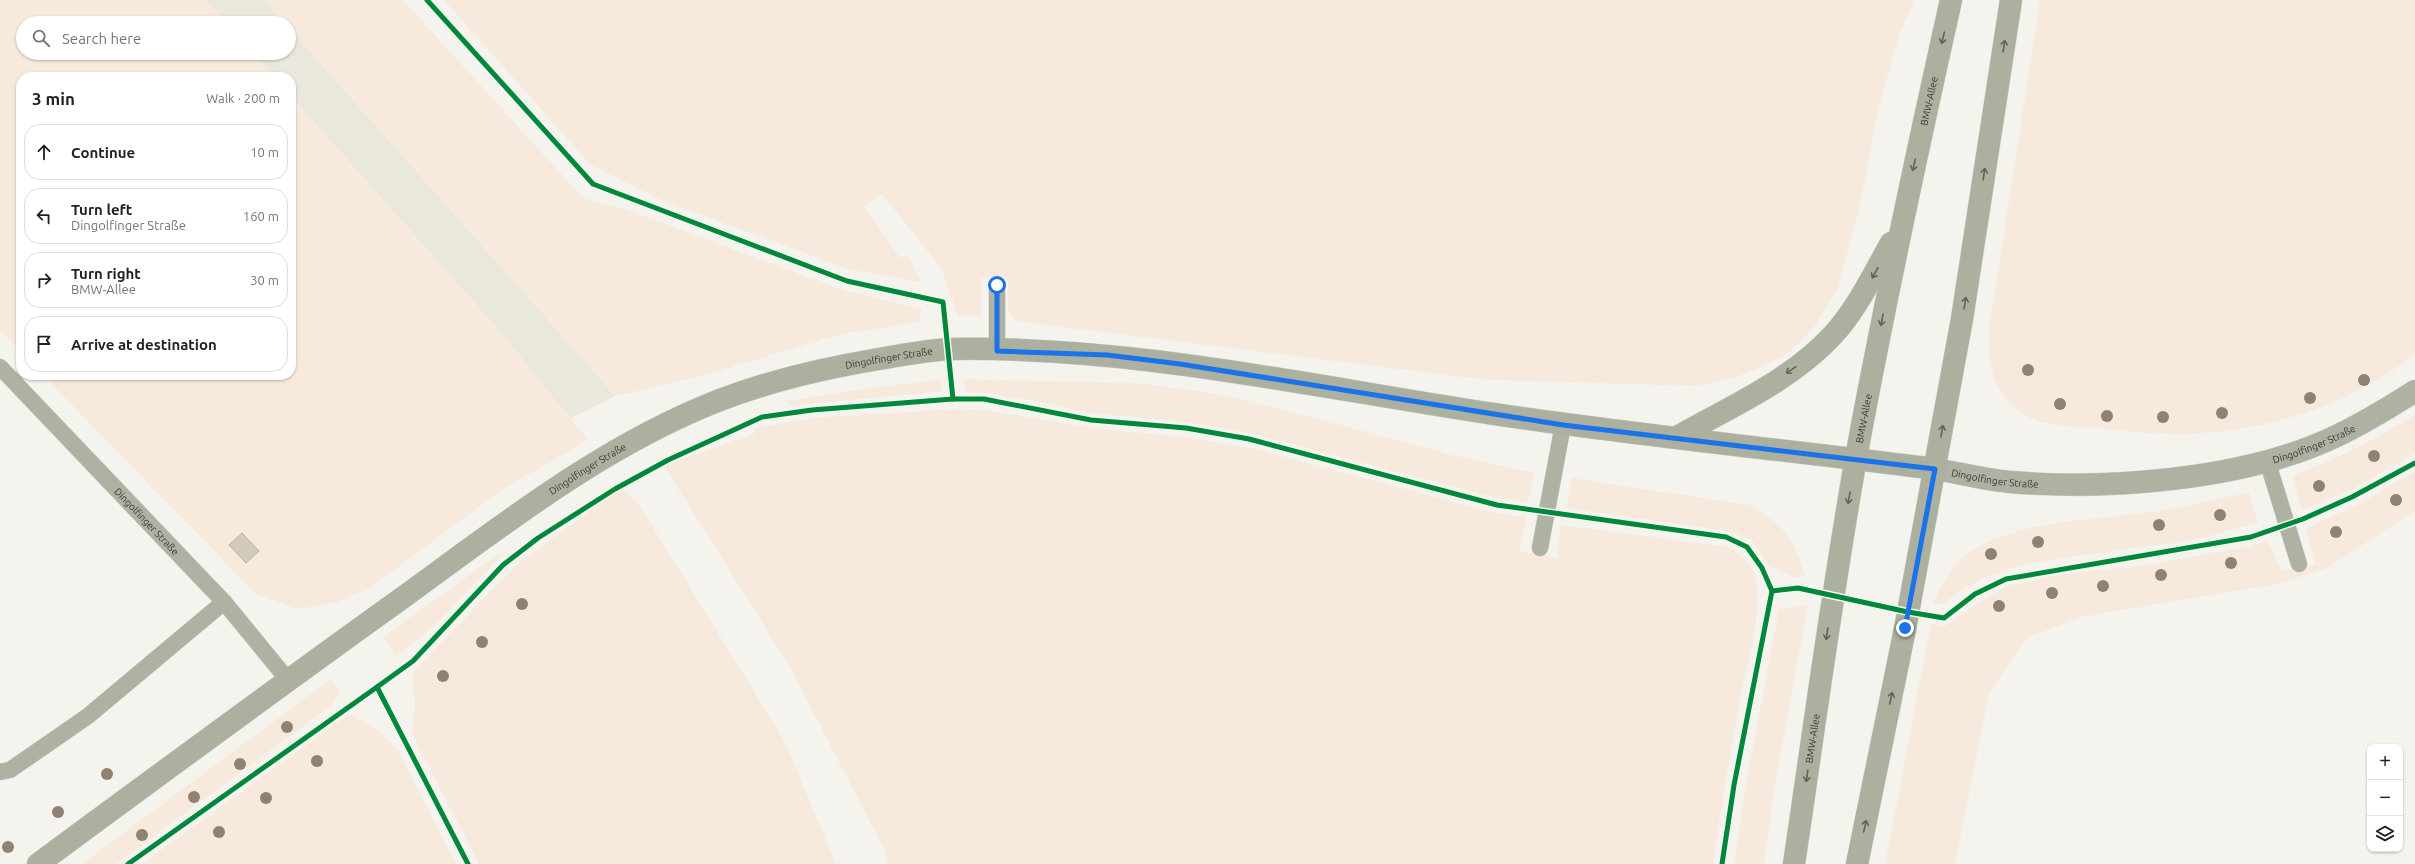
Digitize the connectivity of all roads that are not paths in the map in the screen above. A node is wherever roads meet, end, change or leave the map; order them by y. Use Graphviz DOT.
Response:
graph roads {
  1 [pos="1951,0"];
  2 [pos="2011,0"];
  3 [pos="1901,226"];
  4 [pos="997,285"];
  5 [pos="997,351"];
  6 [pos="0,367"];
  7 [pos="2415,391"];
  8 [pos="1563,425"];
  9 [pos="1677,437"];
  10 [pos="1856,459"];
  11 [pos="2267,460"];
  12 [pos="1935,469"];
  13 [pos="1540,548"];
  14 [pos="2299,564"];
  15 [pos="224,602"];
  16 [pos="288,680"];
  17 [pos="0,772"];
  18 [pos="38,864"];
  19 [pos="1794,864"];
  20 [pos="1857,864"];
  1 -- 3 [label="main road, BMW-Allee, one-way"];
  12 -- 2 [label="main road, one-way"];
  3 -- 9 [label="main road, one-way"];
  3 -- 10 [label="main road, BMW-Allee, one-way"];
  4 -- 5 [label="lane"];
  5 -- 8 [label="main road, Dingolfinger Straße"];
  5 -- 16 [label="main road, Dingolfinger Straße"];
  6 -- 15 [label="lane, Dingolfinger Straße"];
  7 -- 11 [label="street, Dingolfinger Straße"];
  8 -- 9 [label="main road, Dingolfinger Straße"];
  8 -- 13 [label="lane"];
  9 -- 10 [label="main road, Dingolfinger Straße"];
  10 -- 12 [label="main road, Dingolfinger Straße"];
  10 -- 19 [label="main road, BMW-Allee, one-way"];
  11 -- 12 [label="street, Dingolfinger Straße"];
  11 -- 14 [label="lane"];
  20 -- 12 [label="main road, one-way"];
  15 -- 16 [label="lane, Dingolfinger Straße"];
  15 -- 17 [label="lane"];
  16 -- 18 [label="main road, Dingolfinger Straße"];
}
